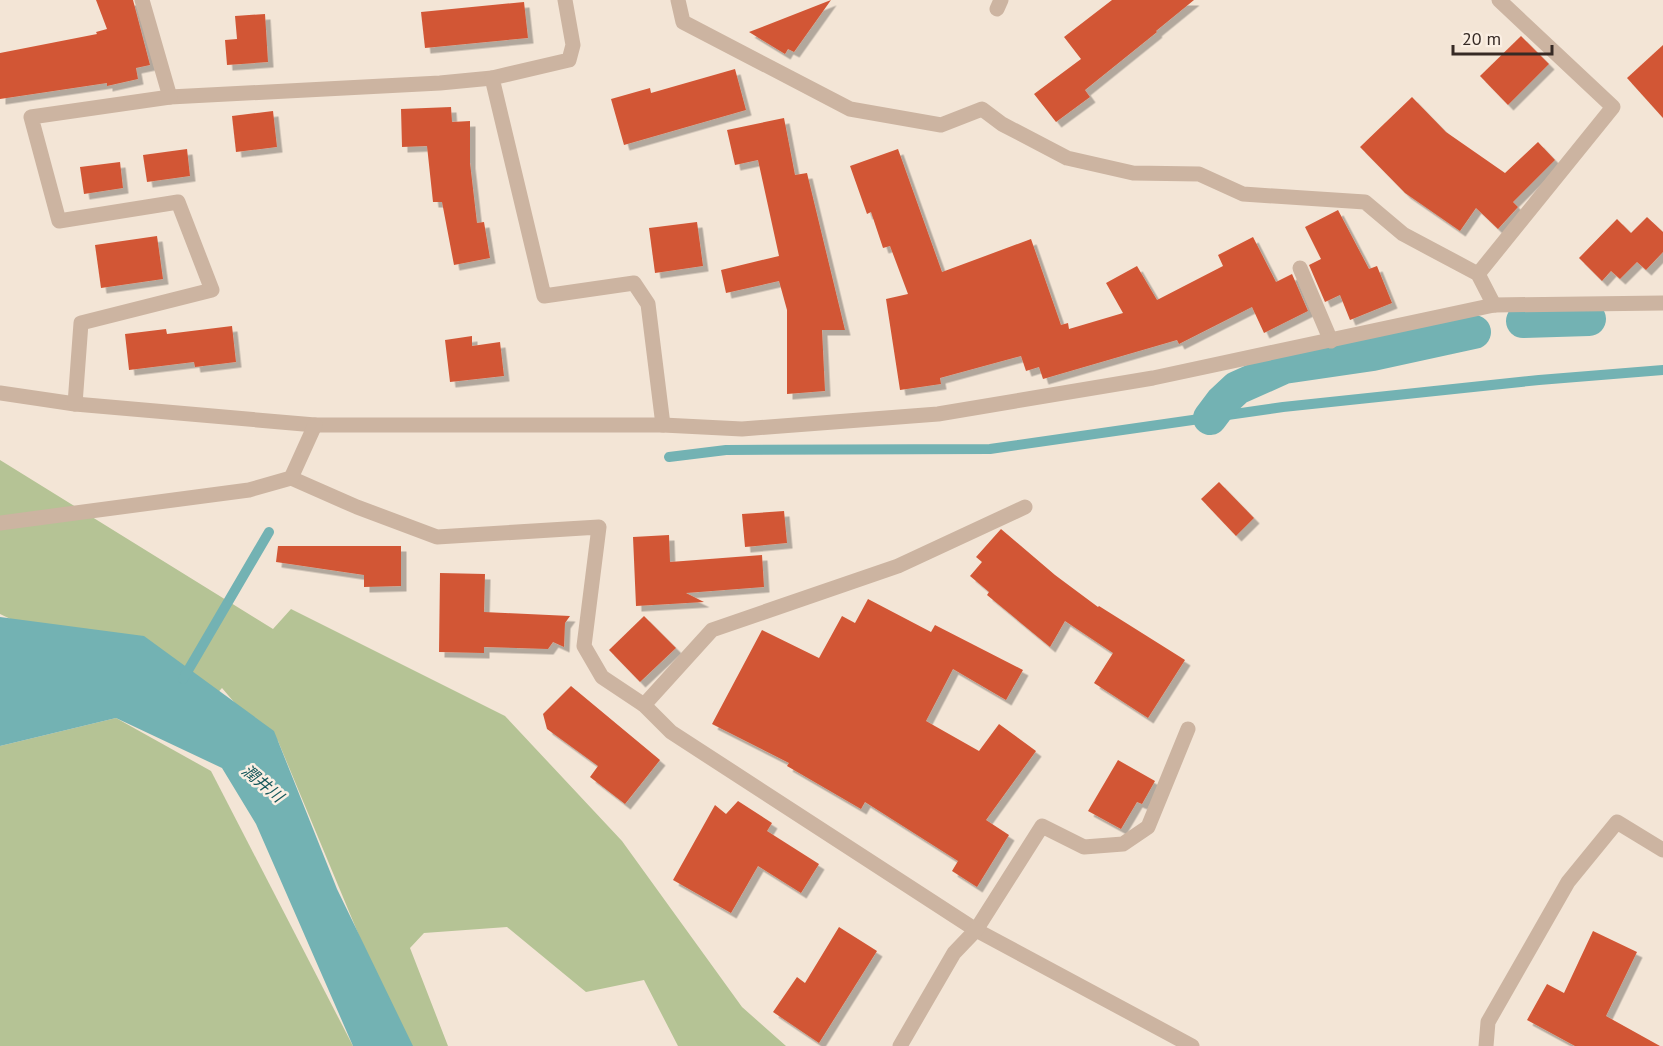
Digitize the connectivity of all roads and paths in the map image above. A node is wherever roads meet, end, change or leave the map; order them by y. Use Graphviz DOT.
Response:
graph roads {
  1 [pos="142,0"];
  2 [pos="565,0"];
  3 [pos="678,0"];
  4 [pos="1499,0"];
  5 [pos="492,78"];
  6 [pos="170,97"];
  7 [pos="1300,268"];
  8 [pos="1478,274"];
  9 [pos="1663,303"];
  10 [pos="1494,305"];
  11 [pos="1331,340"];
  12 [pos="0,393"];
  13 [pos="75,404"];
  14 [pos="315,425"];
  15 [pos="663,425"];
  16 [pos="291,477"];
  17 [pos="1024,507"];
  18 [pos="0,523"];
  19 [pos="644,705"];
  20 [pos="1188,729"];
  21 [pos="1663,850"];
  22 [pos="976,930"];
  23 [pos="900,1046"];
  24 [pos="1192,1046"];
  25 [pos="1486,1046"];
  1 -- 6 [label="street"];
  2 -- 5 [label="street"];
  3 -- 8 [label="street"];
  4 -- 8 [label="street"];
  5 -- 6 [label="street"];
  5 -- 15 [label="street"];
  6 -- 13 [label="street"];
  7 -- 11 [label="street"];
  8 -- 10 [label="street"];
  9 -- 10 [label="street"];
  10 -- 11 [label="street"];
  11 -- 15 [label="street"];
  12 -- 13 [label="street"];
  13 -- 14 [label="street"];
  14 -- 15 [label="street"];
  14 -- 16 [label="street"];
  16 -- 18 [label="street"];
  16 -- 19 [label="street"];
  17 -- 19 [label="street"];
  19 -- 22 [label="street"];
  20 -- 22 [label="street"];
  21 -- 25 [label="street"];
  22 -- 23 [label="street"];
  22 -- 24 [label="street"];
}
